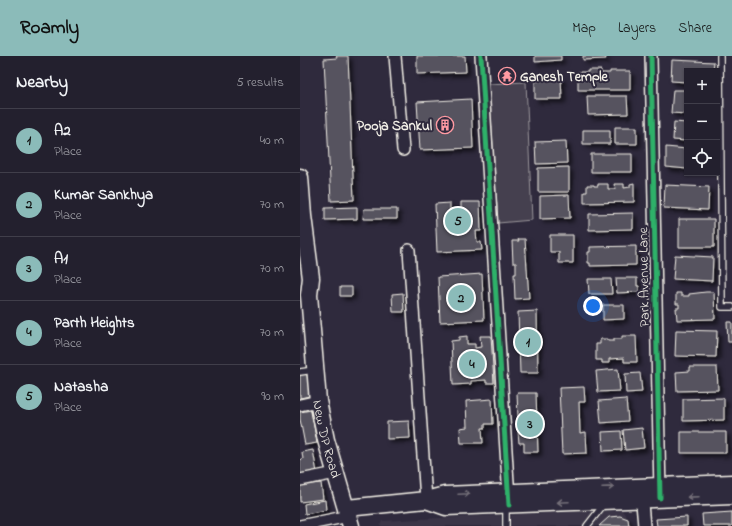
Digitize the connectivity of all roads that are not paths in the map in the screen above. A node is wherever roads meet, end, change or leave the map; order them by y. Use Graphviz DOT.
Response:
graph roads {
  1 [pos="395,56"];
  2 [pos="481,56"];
  3 [pos="651,56"];
  4 [pos="720,56"];
  5 [pos="403,150"];
  6 [pos="300,177"];
  7 [pos="302,216"];
  8 [pos="409,250"];
  9 [pos="304,252"];
  10 [pos="305,296"];
  11 [pos="732,307"];
  12 [pos="308,371"];
  13 [pos="318,401"];
  14 [pos="300,405"];
  15 [pos="336,473"];
  16 [pos="300,480"];
  17 [pos="732,483"];
  18 [pos="660,492"];
  19 [pos="641,493"];
  20 [pos="732,496"];
  21 [pos="426,500"];
  22 [pos="508,500"];
  23 [pos="606,500"];
  24 [pos="349,517"];
  25 [pos="300,526"];
  26 [pos="506,526"];
  27 [pos="588,526"];
  28 [pos="644,526"];
  1 -- 5 [label="street"];
  2 -- 22 [label="street"];
  3 -- 18 [label="street, Park Avenue Lane"];
  4 -- 11 [label="lane"];
  6 -- 7 [label="main road, New DP Road"];
  7 -- 9 [label="main road, New DP Road"];
  8 -- 21 [label="street"];
  9 -- 10 [label="main road, New DP Road"];
  10 -- 12 [label="main road, New DP Road"];
  12 -- 13 [label="main road, New DP Road"];
  13 -- 14 [label="street"];
  13 -- 15 [label="main road, New DP Road"];
  15 -- 16 [label="street"];
  15 -- 24 [label="main road, New DP Road"];
  17 -- 18 [label="main road"];
  18 -- 19 [label="main road"];
  20 -- 18 [label="main road, one-way"];
  22 -- 19 [label="main road, one-way"];
  19 -- 23 [label="main road"];
  19 -- 28 [label="street"];
  21 -- 22 [label="main road"];
  21 -- 24 [label="main road"];
  23 -- 22 [label="main road, one-way"];
  22 -- 26 [label="lane"];
  23 -- 27 [label="lane"];
  24 -- 25 [label="street"];
}
